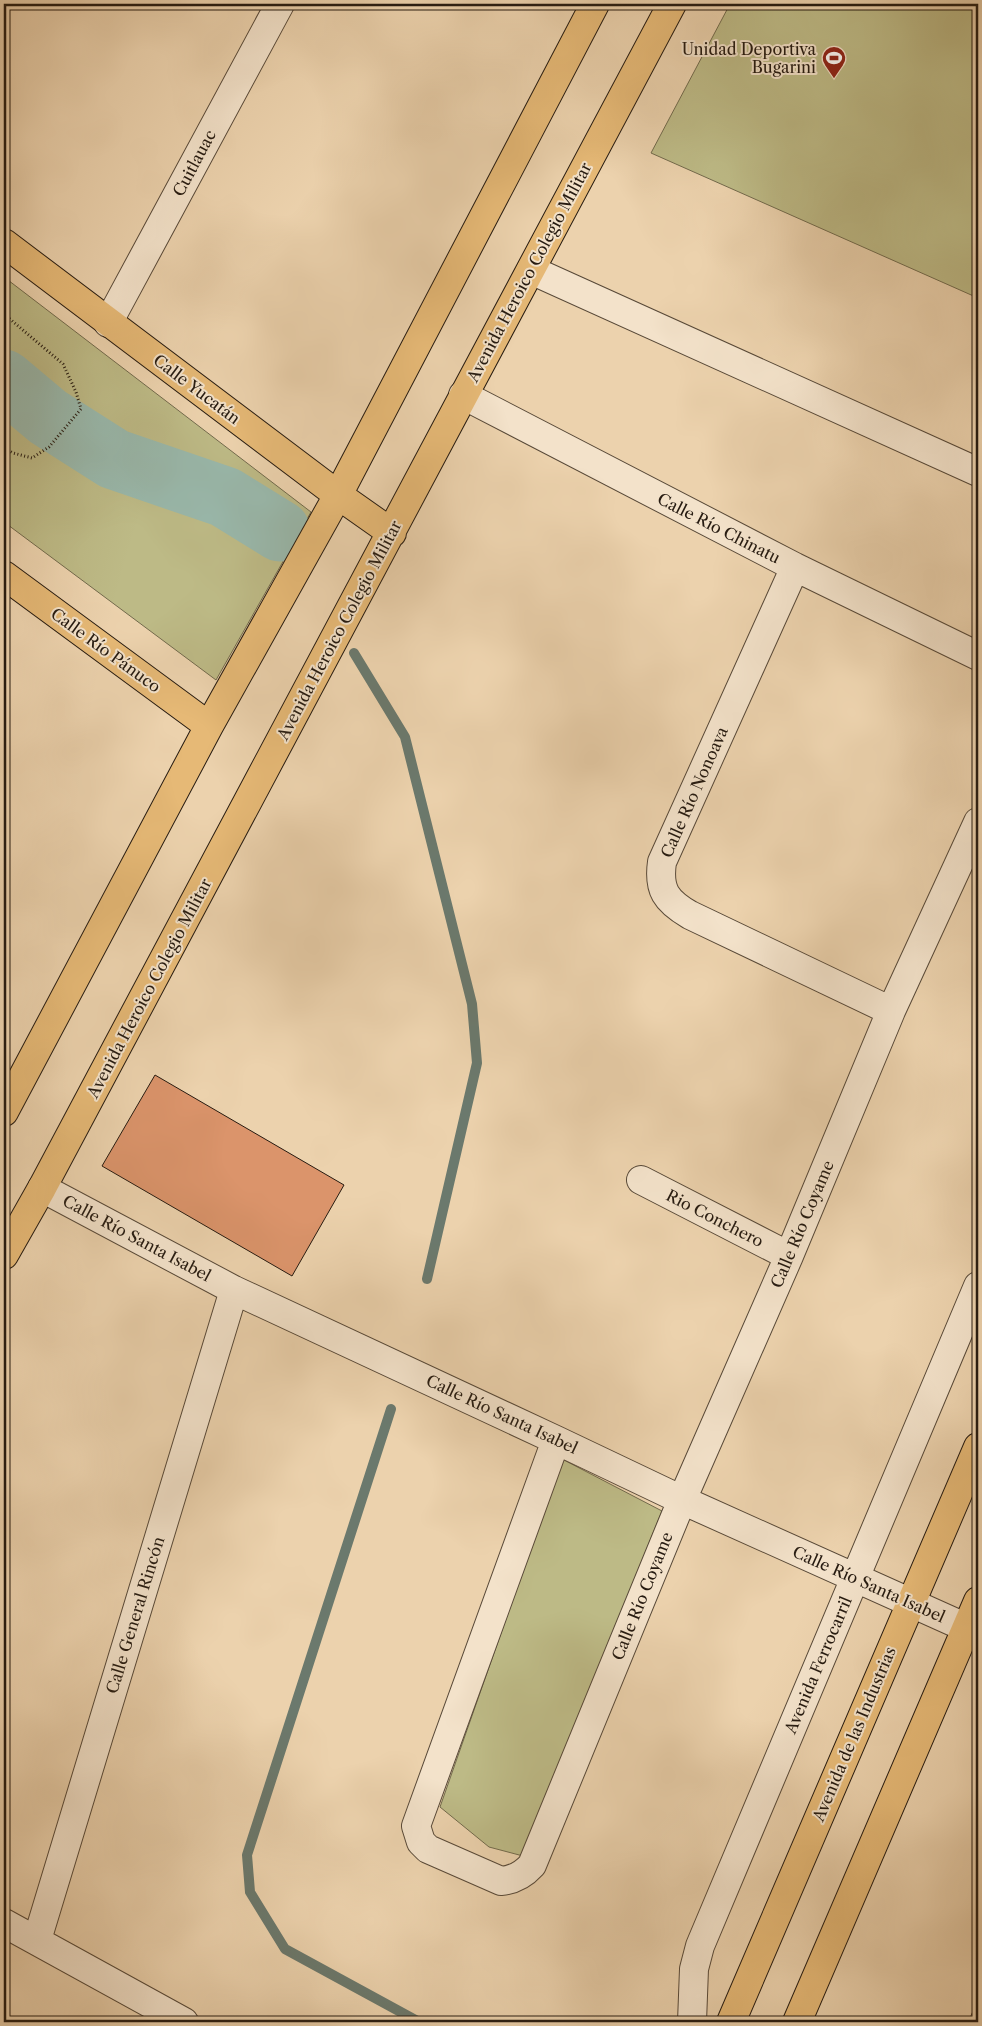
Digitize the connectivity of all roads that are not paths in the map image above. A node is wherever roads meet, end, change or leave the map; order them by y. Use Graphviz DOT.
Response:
graph roads {
  1 [pos="280,4"];
  2 [pos="595,4"];
  3 [pos="672,4"];
  4 [pos="4,243"];
  5 [pos="531,270"];
  6 [pos="108,323"];
  7 [pos="463,395"];
  8 [pos="978,472"];
  9 [pos="338,495"];
  10 [pos="392,533"];
  11 [pos="794,567"];
  12 [pos="4,575"];
  13 [pos="978,656"];
  14 [pos="209,726"];
  15 [pos="978,822"];
  16 [pos="891,1011"];
  17 [pos="4,1112"];
  18 [pos="641,1180"];
  19 [pos="42,1188"];
  20 [pos="4,1255"];
  21 [pos="789,1256"];
  22 [pos="978,1286"];
  23 [pos="234,1290"];
  24 [pos="556,1440"];
  25 [pos="978,1447"];
  26 [pos="682,1500"];
  27 [pos="855,1577"];
  28 [pos="978,1601"];
  29 [pos="911,1602"];
  30 [pos="967,1628"];
  31 [pos="4,1923"];
  32 [pos="37,1940"];
  33 [pos="184,2022"];
  34 [pos="692,2022"];
  35 [pos="731,2022"];
  36 [pos="797,2022"];
  1 -- 6 [label="street, Cuitlauac"];
  2 -- 9 [label="main road"];
  3 -- 5 [label="main road, Avenida Heroico Colegio Militar"];
  4 -- 6 [label="main road, Calle Yucatán"];
  5 -- 7 [label="main road, Avenida Heroico Colegio Militar"];
  5 -- 8 [label="street"];
  6 -- 9 [label="main road, Calle Yucatán"];
  7 -- 10 [label="main road, Avenida Heroico Colegio Militar"];
  7 -- 11 [label="street, Calle Río Chinatu"];
  9 -- 10 [label="main road, Calle Yucatán"];
  9 -- 14 [label="main road"];
  10 -- 19 [label="main road, Avenida Heroico Colegio Militar"];
  11 -- 13 [label="street, Calle Río Chinatu"];
  11 -- 16 [label="street, Calle Río Nonoava"];
  12 -- 14 [label="main road, Calle Río Pánuco"];
  14 -- 17 [label="main road"];
  15 -- 16 [label="street, Calle Río Coyame"];
  16 -- 21 [label="street, Calle Río Coyame"];
  18 -- 21 [label="street, Rio Conchero"];
  19 -- 20 [label="main road, Avenida Heroico Colegio Militar"];
  19 -- 23 [label="street, Calle Río Santa Isabel"];
  21 -- 26 [label="street, Calle Río Coyame"];
  22 -- 27 [label="street, Avenida Ferrocarril"];
  23 -- 24 [label="street, Calle Río Santa Isabel"];
  23 -- 32 [label="street, Calle General Rincón"];
  24 -- 26 [label="street, Calle Río Santa Isabel"];
  24 -- 26 [label="street, Calle Río Coyame"];
  25 -- 29 [label="main road, Avenida de las Industrias"];
  26 -- 27 [label="street, Calle Río Santa Isabel"];
  27 -- 29 [label="street, Calle Río Santa Isabel"];
  27 -- 34 [label="street, Avenida Ferrocarril"];
  28 -- 30 [label="main road"];
  29 -- 30 [label="street, Calle Río Santa Isabel"];
  29 -- 35 [label="main road, Avenida de las Industrias"];
  30 -- 36 [label="main road"];
  31 -- 32 [label="street"];
  32 -- 33 [label="street"];
}
